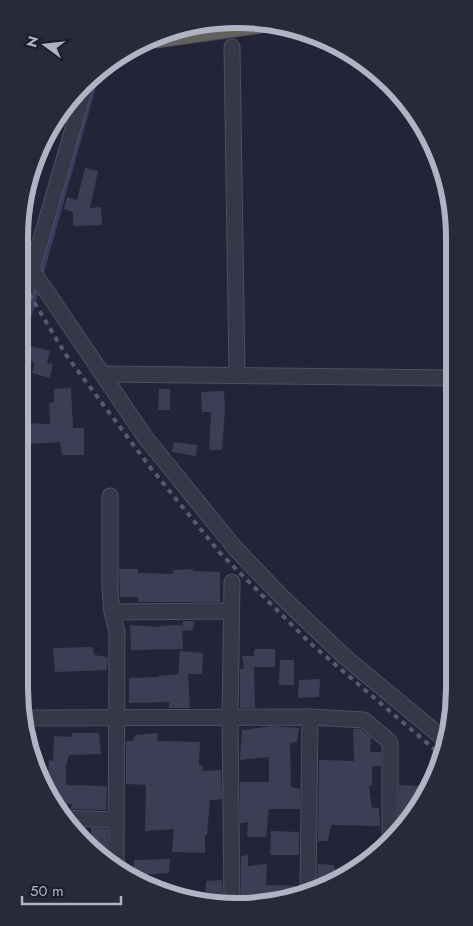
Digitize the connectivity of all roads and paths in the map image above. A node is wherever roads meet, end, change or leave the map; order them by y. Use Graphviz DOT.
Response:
graph roads {
  1 [pos="232,47"];
  2 [pos="75,104"];
  3 [pos="32,270"];
  4 [pos="28,284"];
  5 [pos="104,374"];
  6 [pos="236,374"];
  7 [pos="446,378"];
  8 [pos="110,496"];
  9 [pos="232,582"];
  10 [pos="231,611"];
  11 [pos="112,612"];
  12 [pos="310,717"];
  13 [pos="29,718"];
  14 [pos="117,718"];
  15 [pos="230,718"];
  16 [pos="440,735"];
  17 [pos="72,818"];
  18 [pos="116,820"];
  19 [pos="396,825"];
  20 [pos="116,860"];
  21 [pos="308,886"];
  22 [pos="232,898"];
  1 -- 6 [label="street"];
  2 -- 3 [label="street"];
  3 -- 4 [label="street"];
  3 -- 5 [label="street"];
  5 -- 6 [label="street"];
  5 -- 16 [label="street"];
  6 -- 7 [label="street"];
  8 -- 11 [label="street"];
  9 -- 10 [label="street"];
  10 -- 11 [label="street"];
  10 -- 15 [label="street"];
  11 -- 14 [label="street"];
  12 -- 15 [label="street"];
  12 -- 19 [label="street"];
  12 -- 21 [label="street"];
  13 -- 14 [label="street"];
  14 -- 15 [label="street"];
  14 -- 18 [label="street"];
  15 -- 22 [label="street"];
  17 -- 18 [label="street"];
  18 -- 20 [label="street"];
}
